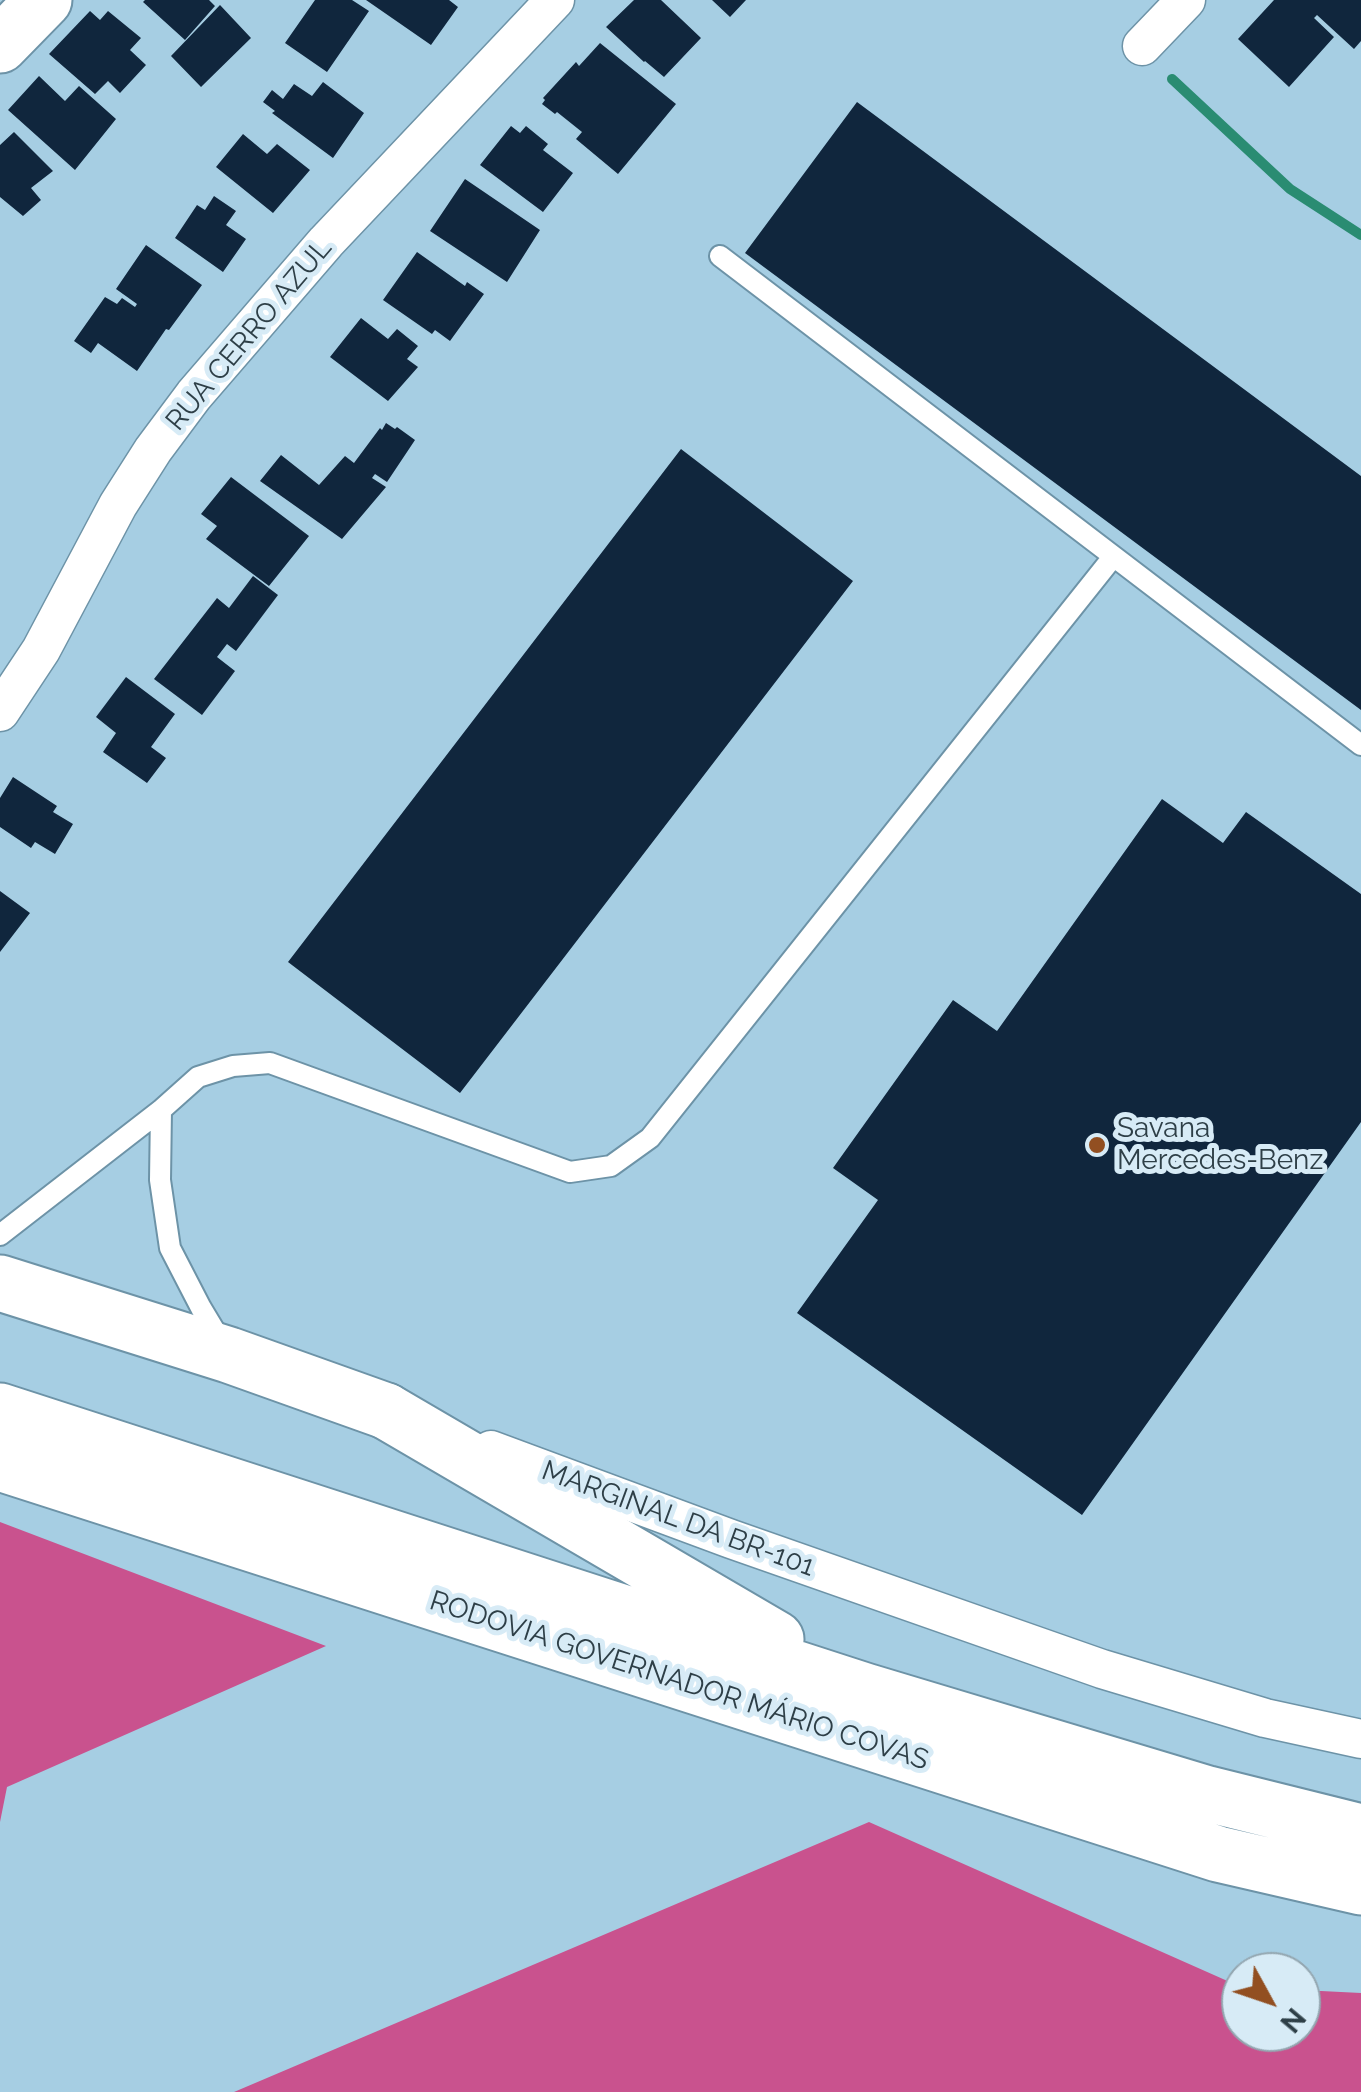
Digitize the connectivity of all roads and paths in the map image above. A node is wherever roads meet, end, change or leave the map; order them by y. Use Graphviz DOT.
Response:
graph roads {
  1 [pos="44,0"];
  2 [pos="1186,0"];
  3 [pos="540,5"];
  4 [pos="0,45"];
  5 [pos="1142,46"];
  6 [pos="720,256"];
  7 [pos="1113,557"];
  8 [pos="0,712"];
  9 [pos="1361,745"];
  10 [pos="161,1110"];
  11 [pos="0,1235"];
  12 [pos="0,1283"];
  13 [pos="229,1355"];
  14 [pos="0,1411"];
  15 [pos="386,1412"];
  16 [pos="0,1464"];
  17 [pos="865,1691"];
  18 [pos="1361,1739"];
  19 [pos="1361,1832"];
  20 [pos="1361,1887"];
  1 -- 4 [label="main road"];
  2 -- 5 [label="street"];
  3 -- 8 [label="street, RUA CERRO AZUL"];
  6 -- 7 [label="lane"];
  7 -- 9 [label="lane"];
  7 -- 10 [label="lane"];
  10 -- 11 [label="lane"];
  10 -- 13 [label="lane"];
  12 -- 13 [label="main road, MARGINAL DA BR-101"];
  13 -- 15 [label="main road, MARGINAL DA BR-101"];
  14 -- 17 [label="main road, RODOVIA GOVERNADOR MÁRIO COVAS"];
  15 -- 17 [label="main road"];
  15 -- 18 [label="street, MARGINAL DA BR-101"];
  16 -- 20 [label="main road, RODOVIA GOVERNADOR MÁRIO COVAS"];
  17 -- 19 [label="main road, RODOVIA GOVERNADOR MÁRIO COVAS"];
}
